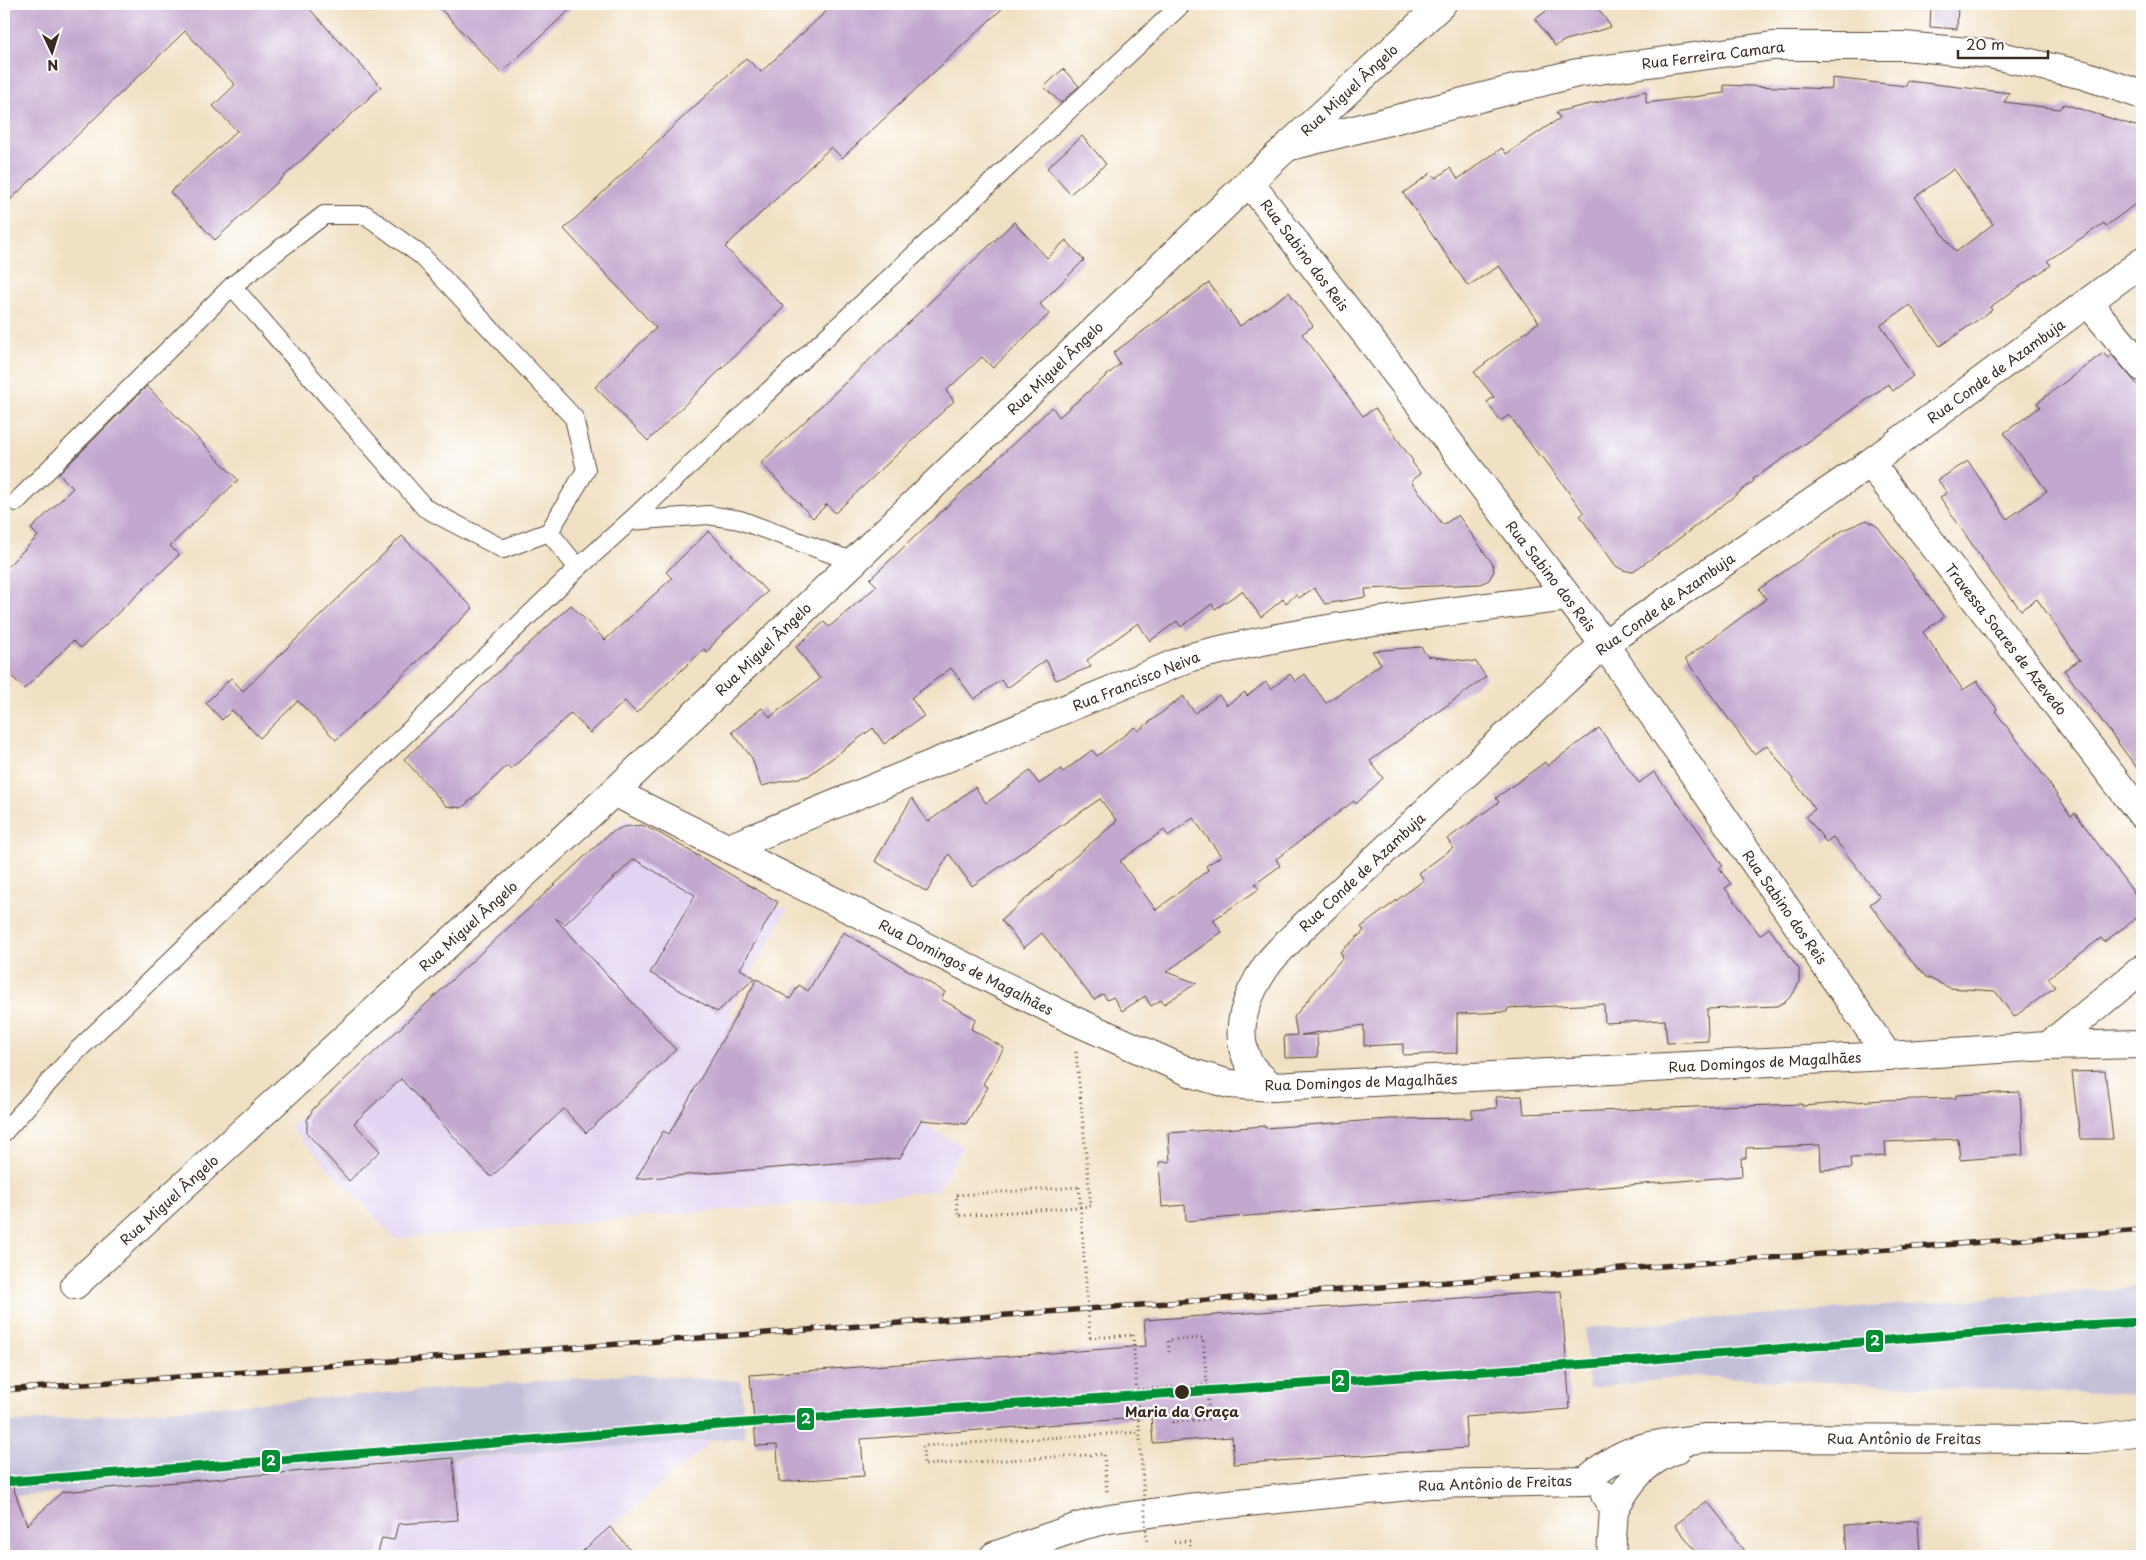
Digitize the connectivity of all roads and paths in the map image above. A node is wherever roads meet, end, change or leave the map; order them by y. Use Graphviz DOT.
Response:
graph roads {
  1 [pos="1182,4"];
  2 [pos="1442,4"];
  3 [pos="2142,95"];
  4 [pos="1288,147"];
  5 [pos="1249,182"];
  6 [pos="2142,262"];
  7 [pos="232,286"];
  8 [pos="2088,302"];
  9 [pos="2142,367"];
  10 [pos="1870,463"];
  11 [pos="16,502"];
  12 [pos="630,521"];
  13 [pos="549,532"];
  14 [pos="854,562"];
  15 [pos="578,568"];
  16 [pos="1566,596"];
  17 [pos="1604,644"];
  18 [pos="614,792"];
  19 [pos="2142,814"];
  20 [pos="729,848"];
  21 [pos="2142,969"];
  22 [pos="1072,1020"];
  23 [pos="2142,1044"];
  24 [pos="2048,1046"];
  25 [pos="1888,1056"];
  26 [pos="1272,1087"];
  27 [pos="4,1132"];
  28 [pos="75,1285"];
  29 [pos="1169,1352"];
  30 [pos="1207,1384"];
  31 [pos="1137,1390"];
  32 [pos="1173,1408"];
  33 [pos="1140,1432"];
  34 [pos="2142,1432"];
  35 [pos="1706,1438"];
  36 [pos="1586,1481"];
  37 [pos="1614,1509"];
  38 [pos="1109,1519"];
  39 [pos="1190,1540"];
  40 [pos="1147,1544"];
  41 [pos="994,1556"];
  42 [pos="1190,1556"];
  43 [pos="1612,1556"];
  1 -- 12 [label="lane"];
  2 -- 4 [label="street, Rua Miguel Ângelo"];
  3 -- 4 [label="street, Rua Ferreira Camara"];
  4 -- 5 [label="street, Rua Miguel Ângelo"];
  5 -- 14 [label="street, Rua Miguel Ângelo"];
  5 -- 16 [label="street, Rua Sabino dos Reis"];
  6 -- 8 [label="street, Rua Conde de Azambuja"];
  7 -- 11 [label="lane"];
  7 -- 13 [label="lane"];
  7 -- 13 [label="lane"];
  8 -- 9 [label="street"];
  8 -- 10 [label="street, Rua Conde de Azambuja"];
  10 -- 17 [label="street, Rua Conde de Azambuja"];
  10 -- 19 [label="street, Travessa Soares de Azevedo"];
  12 -- 14 [label="lane"];
  12 -- 15 [label="lane"];
  13 -- 15 [label="lane"];
  14 -- 18 [label="street, Rua Miguel Ângelo"];
  15 -- 27 [label="lane"];
  16 -- 17 [label="street, Rua Sabino dos Reis"];
  16 -- 20 [label="street, Rua Francisco Neiva"];
  17 -- 25 [label="street, Rua Sabino dos Reis"];
  17 -- 26 [label="street, Rua Conde de Azambuja"];
  18 -- 20 [label="street, Rua Domingos de Magalhães"];
  18 -- 28 [label="street, Rua Miguel Ângelo"];
  20 -- 22 [label="street, Rua Domingos de Magalhães"];
  21 -- 24 [label="street"];
  22 -- 26 [label="street, Rua Domingos de Magalhães"];
  22 -- 31 [label="path, bridge"];
  23 -- 24 [label="street, Rua Domingos de Magalhães"];
  24 -- 25 [label="street, Rua Domingos de Magalhães"];
  25 -- 26 [label="street, Rua Domingos de Magalhães"];
  29 -- 30 [label="path"];
  30 -- 31 [label="path"];
  30 -- 32 [label="path"];
  31 -- 33 [label="path, bridge"];
  33 -- 38 [label="path"];
  33 -- 40 [label="path, bridge"];
  34 -- 35 [label="street, Rua Antônio de Freitas"];
  35 -- 36 [label="street, Rua Antônio de Freitas"];
  35 -- 37 [label="street"];
  36 -- 37 [label="street"];
  36 -- 38 [label="street, Rua Antônio de Freitas"];
  37 -- 43 [label="street"];
  38 -- 41 [label="street, Rua Antônio de Freitas"];
  39 -- 42 [label="path"];
}
